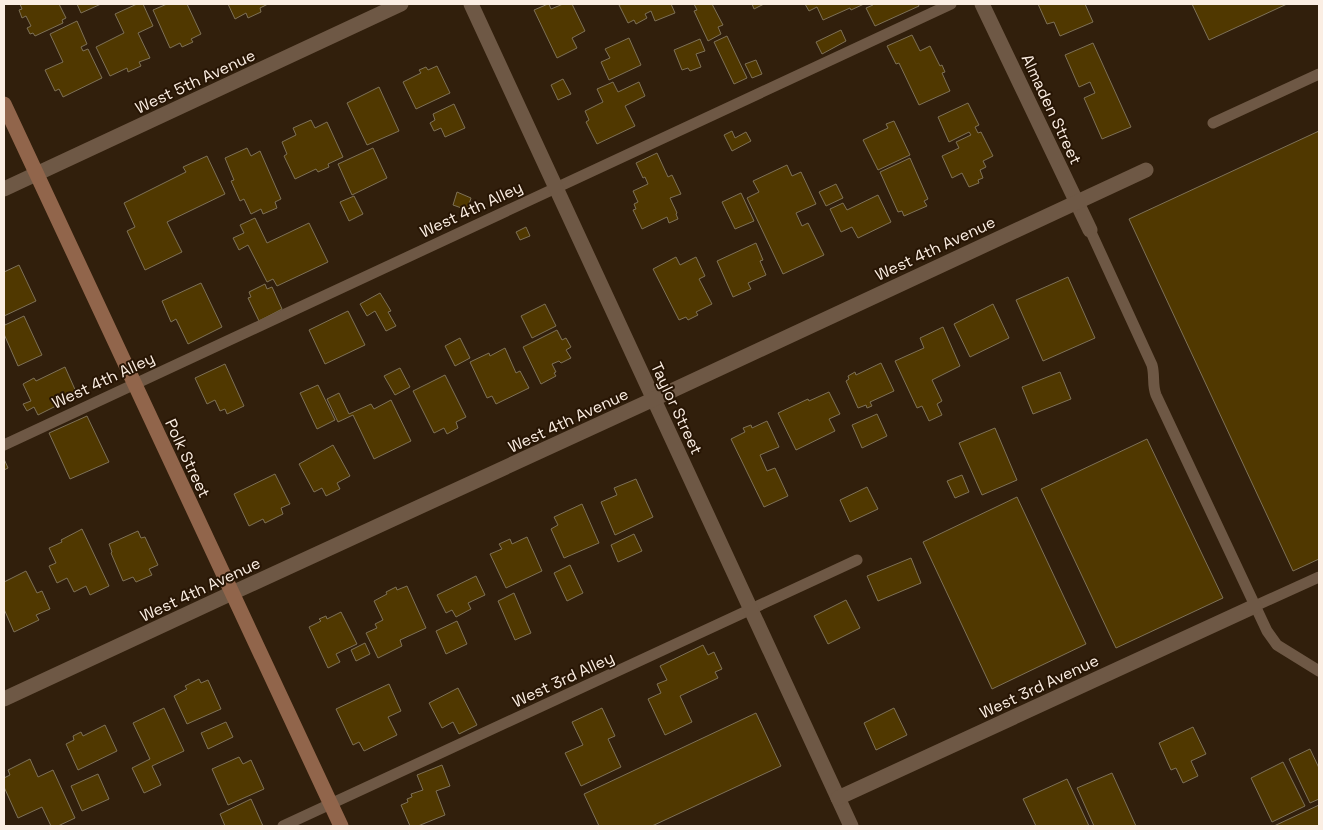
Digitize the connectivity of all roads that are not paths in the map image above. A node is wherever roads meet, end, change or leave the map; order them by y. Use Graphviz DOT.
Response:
graph roads {
  1 [pos="401,4"];
  2 [pos="471,4"];
  3 [pos="951,4"];
  4 [pos="982,4"];
  5 [pos="1319,74"];
  6 [pos="4,104"];
  7 [pos="1213,123"];
  8 [pos="1146,170"];
  9 [pos="36,174"];
  10 [pos="557,187"];
  11 [pos="4,189"];
  12 [pos="1076,202"];
  13 [pos="1090,230"];
  14 [pos="134,384"];
  15 [pos="654,400"];
  16 [pos="4,444"];
  17 [pos="857,560"];
  18 [pos="1319,577"];
  19 [pos="232,593"];
  20 [pos="1255,606"];
  21 [pos="751,610"];
  22 [pos="1319,671"];
  23 [pos="4,699"];
  24 [pos="838,798"];
  25 [pos="330,804"];
  26 [pos="283,826"];
  27 [pos="341,826"];
  28 [pos="851,826"];
  1 -- 9 [label="street, West 5th Avenue"];
  2 -- 10 [label="street, Taylor Street"];
  3 -- 10 [label="lane, West 4th Alley"];
  4 -- 12 [label="street, Almaden Street"];
  5 -- 7 [label="lane"];
  6 -- 9 [label="street, Polk Street"];
  8 -- 12 [label="street, West 4th Avenue"];
  9 -- 11 [label="street, West 5th Avenue"];
  9 -- 14 [label="street, Polk Street"];
  10 -- 14 [label="lane, West 4th Alley"];
  10 -- 15 [label="street, Taylor Street"];
  12 -- 13 [label="street, Almaden Street"];
  12 -- 15 [label="street, West 4th Avenue"];
  13 -- 20 [label="lane"];
  14 -- 16 [label="lane, West 4th Alley"];
  14 -- 19 [label="street, Polk Street"];
  15 -- 19 [label="street, West 4th Avenue"];
  15 -- 21 [label="street, Taylor Street"];
  17 -- 21 [label="lane, West 3rd Alley"];
  18 -- 20 [label="lane"];
  19 -- 23 [label="street, West 4th Avenue"];
  19 -- 25 [label="street, Polk Street"];
  20 -- 22 [label="lane"];
  20 -- 24 [label="street, West 3rd Avenue"];
  21 -- 24 [label="street, Taylor Street"];
  21 -- 25 [label="lane, West 3rd Alley"];
  24 -- 28 [label="street, Taylor Street"];
  25 -- 26 [label="lane, West 3rd Alley"];
  25 -- 27 [label="street, Polk Street"];
}
